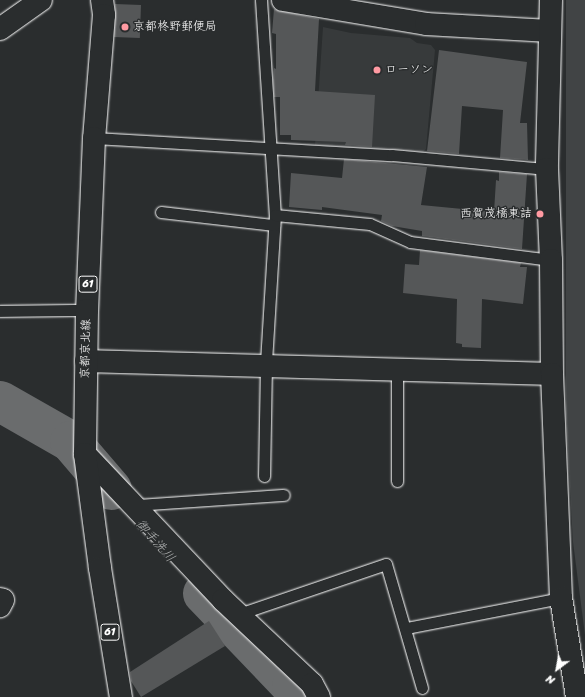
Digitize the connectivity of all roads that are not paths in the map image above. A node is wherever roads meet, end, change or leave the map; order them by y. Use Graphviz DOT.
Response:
graph roads {
  1 [pos="41,0"];
  2 [pos="102,0"];
  3 [pos="261,0"];
  4 [pos="284,0"];
  5 [pos="551,0"];
  6 [pos="0,29"];
  7 [pos="550,31"];
  8 [pos="94,138"];
  9 [pos="271,149"];
  10 [pos="547,169"];
  11 [pos="161,212"];
  12 [pos="274,220"];
  13 [pos="551,260"];
  14 [pos="87,310"];
  15 [pos="0,311"];
  16 [pos="86,361"];
  17 [pos="266,364"];
  18 [pos="397,369"];
  19 [pos="552,374"];
  20 [pos="85,454"];
  21 [pos="264,476"];
  22 [pos="397,481"];
  23 [pos="284,495"];
  24 [pos="136,505"];
  25 [pos="561,598"];
  26 [pos="0,599"];
  27 [pos="0,606"];
  28 [pos="239,614"];
  29 [pos="406,628"];
  30 [pos="422,688"];
  31 [pos="121,697"];
  32 [pos="319,697"];
  33 [pos="577,697"];
  1 -- 6 [label="street"];
  2 -- 8 [label="street, 京都京北線 / 61"];
  3 -- 9 [label="lane"];
  4 -- 7 [label="street"];
  5 -- 7 [label="street"];
  7 -- 10 [label="street"];
  8 -- 9 [label="lane"];
  8 -- 14 [label="street, 京都京北線 / 61"];
  9 -- 10 [label="lane"];
  9 -- 12 [label="lane"];
  10 -- 13 [label="street"];
  11 -- 12 [label="lane"];
  12 -- 13 [label="lane"];
  12 -- 17 [label="lane"];
  13 -- 19 [label="street"];
  14 -- 15 [label="lane"];
  14 -- 16 [label="street, 京都京北線 / 61"];
  16 -- 17 [label="street"];
  16 -- 20 [label="street, 京都京北線 / 61"];
  17 -- 18 [label="street"];
  17 -- 21 [label="lane"];
  18 -- 19 [label="street"];
  18 -- 22 [label="lane"];
  19 -- 25 [label="street"];
  20 -- 24 [label="street"];
  20 -- 31 [label="street, 京都京北線 / 61"];
  23 -- 24 [label="lane"];
  24 -- 28 [label="street"];
  25 -- 29 [label="lane"];
  25 -- 33 [label="street"];
  26 -- 27 [label="street"];
  28 -- 29 [label="lane"];
  28 -- 32 [label="street"];
  29 -- 30 [label="lane"];
}
